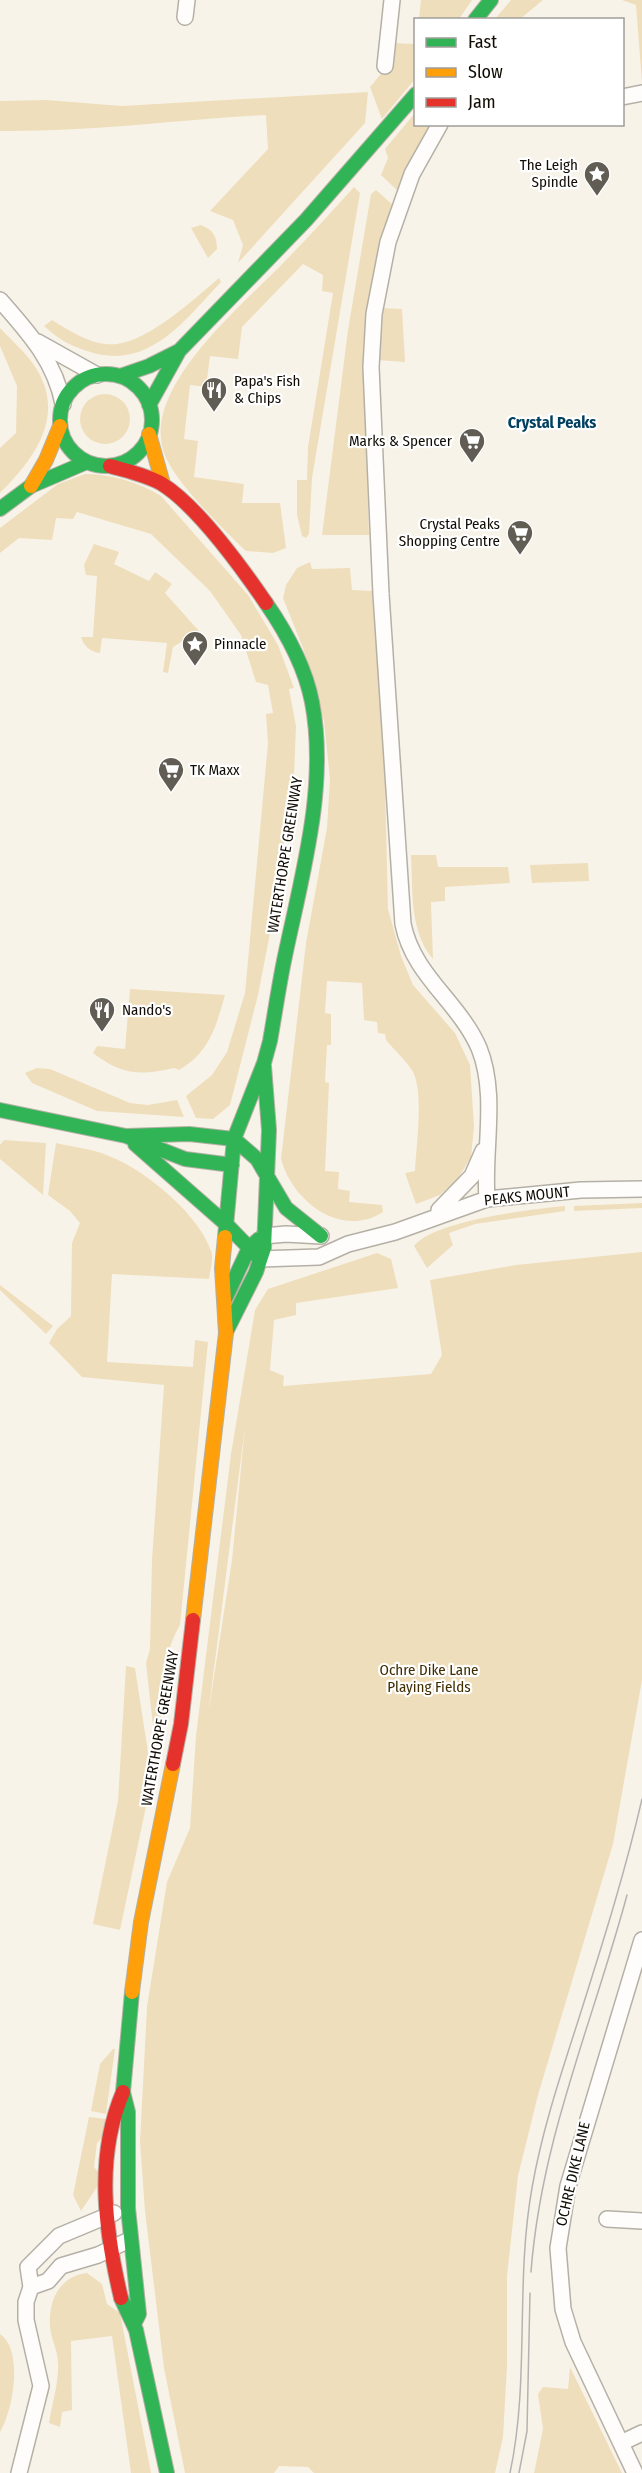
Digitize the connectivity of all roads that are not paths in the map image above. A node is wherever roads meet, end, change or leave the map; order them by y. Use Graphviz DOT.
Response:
graph roads {
  1 [pos="187,0"];
  2 [pos="392,0"];
  3 [pos="491,0"];
  4 [pos="185,17"];
  5 [pos="478,18"];
  6 [pos="385,66"];
  7 [pos="642,93"];
  8 [pos="414,96"];
  9 [pos="624,97"];
  10 [pos="439,126"];
  11 [pos="0,300"];
  12 [pos="36,340"];
  13 [pos="179,351"];
  14 [pos="97,375"];
  15 [pos="120,376"];
  16 [pos="63,404"];
  17 [pos="149,405"];
  18 [pos="60,426"];
  19 [pos="149,434"];
  20 [pos="87,462"];
  21 [pos="110,466"];
  22 [pos="163,484"];
  23 [pos="31,486"];
  24 [pos="0,509"];
  25 [pos="264,1063"];
  26 [pos="266,1092"];
  27 [pos="0,1110"];
  28 [pos="126,1136"];
  29 [pos="234,1139"];
  30 [pos="487,1140"];
  31 [pos="250,1151"];
  32 [pos="232,1165"];
  33 [pos="268,1176"];
  34 [pos="642,1189"];
  35 [pos="487,1199"];
  36 [pos="430,1218"];
  37 [pos="226,1224"];
  38 [pos="264,1236"];
  39 [pos="321,1236"];
  40 [pos="348,1244"];
  41 [pos="249,1248"];
  42 [pos="260,1259"];
  43 [pos="224,1303"];
  44 [pos="226,1333"];
  45 [pos="642,1940"];
  46 [pos="123,2092"];
  47 [pos="128,2208"];
  48 [pos="106,2216"];
  49 [pos="607,2219"];
  50 [pos="642,2221"];
  51 [pos="129,2240"];
  52 [pos="109,2250"];
  53 [pos="31,2287"];
  54 [pos="134,2324"];
  55 [pos="642,2433"];
  56 [pos="621,2443"];
  57 [pos="19,2473"];
  58 [pos="167,2473"];
  59 [pos="635,2473"];
  1 -- 4 [label="street"];
  2 -- 6 [label="street"];
  3 -- 5 [label="street"];
  7 -- 9 [label="street"];
  8 -- 13 [label="street"];
  10 -- 30 [label="street"];
  11 -- 12 [label="street"];
  12 -- 14 [label="street"];
  12 -- 16 [label="street"];
  13 -- 15 [label="street"];
  13 -- 17 [label="street"];
  14 -- 15 [label="street"];
  14 -- 16 [label="street"];
  15 -- 17 [label="street"];
  16 -- 18 [label="street"];
  17 -- 19 [label="street"];
  18 -- 20 [label="street"];
  18 -- 23 [label="street"];
  19 -- 21 [label="street"];
  19 -- 22 [label="street, WATERTHORPE GREENWAY"];
  20 -- 21 [label="street"];
  20 -- 23 [label="street"];
  21 -- 22 [label="street, WATERTHORPE GREENWAY"];
  22 -- 25 [label="street, WATERTHORPE GREENWAY"];
  23 -- 24 [label="street"];
  25 -- 26 [label="street, WATERTHORPE GREENWAY"];
  25 -- 29 [label="street, WATERTHORPE GREENWAY"];
  26 -- 31 [label="street"];
  26 -- 33 [label="street, WATERTHORPE GREENWAY"];
  27 -- 28 [label="street"];
  28 -- 29 [label="street"];
  28 -- 32 [label="street"];
  28 -- 37 [label="street"];
  29 -- 31 [label="street"];
  29 -- 32 [label="street, WATERTHORPE GREENWAY"];
  30 -- 35 [label="street"];
  30 -- 36 [label="street"];
  31 -- 32 [label="street"];
  31 -- 33 [label="street"];
  32 -- 37 [label="street, WATERTHORPE GREENWAY"];
  33 -- 38 [label="street, WATERTHORPE GREENWAY"];
  33 -- 39 [label="street"];
  34 -- 35 [label="street, PEAKS MOUNT"];
  35 -- 36 [label="street, PEAKS MOUNT"];
  36 -- 40 [label="street, PEAKS MOUNT"];
  37 -- 41 [label="street"];
  37 -- 43 [label="street, WATERTHORPE GREENWAY"];
  38 -- 39 [label="street"];
  38 -- 41 [label="street"];
  38 -- 42 [label="street, WATERTHORPE GREENWAY"];
  39 -- 40 [label="street"];
  40 -- 42 [label="street, PEAKS MOUNT"];
  41 -- 42 [label="street"];
  41 -- 43 [label="street"];
  42 -- 44 [label="street, WATERTHORPE GREENWAY"];
  43 -- 44 [label="street, WATERTHORPE GREENWAY"];
  44 -- 46 [label="street, WATERTHORPE GREENWAY"];
  45 -- 56 [label="street, OCHRE DIKE LANE"];
  46 -- 47 [label="street, WATERTHORPE GREENWAY"];
  46 -- 48 [label="street, WATERTHORPE GREENWAY"];
  47 -- 48 [label="street"];
  47 -- 51 [label="street, WATERTHORPE GREENWAY"];
  48 -- 52 [label="street, WATERTHORPE GREENWAY"];
  48 -- 53 [label="street"];
  49 -- 50 [label="street"];
  51 -- 52 [label="street"];
  51 -- 54 [label="street, WATERTHORPE GREENWAY"];
  52 -- 53 [label="street"];
  52 -- 54 [label="street, WATERTHORPE GREENWAY"];
  53 -- 57 [label="street"];
  54 -- 58 [label="street, WATERTHORPE GREENWAY"];
  55 -- 56 [label="street"];
  56 -- 59 [label="street, OCHRE DIKE LANE"];
}
